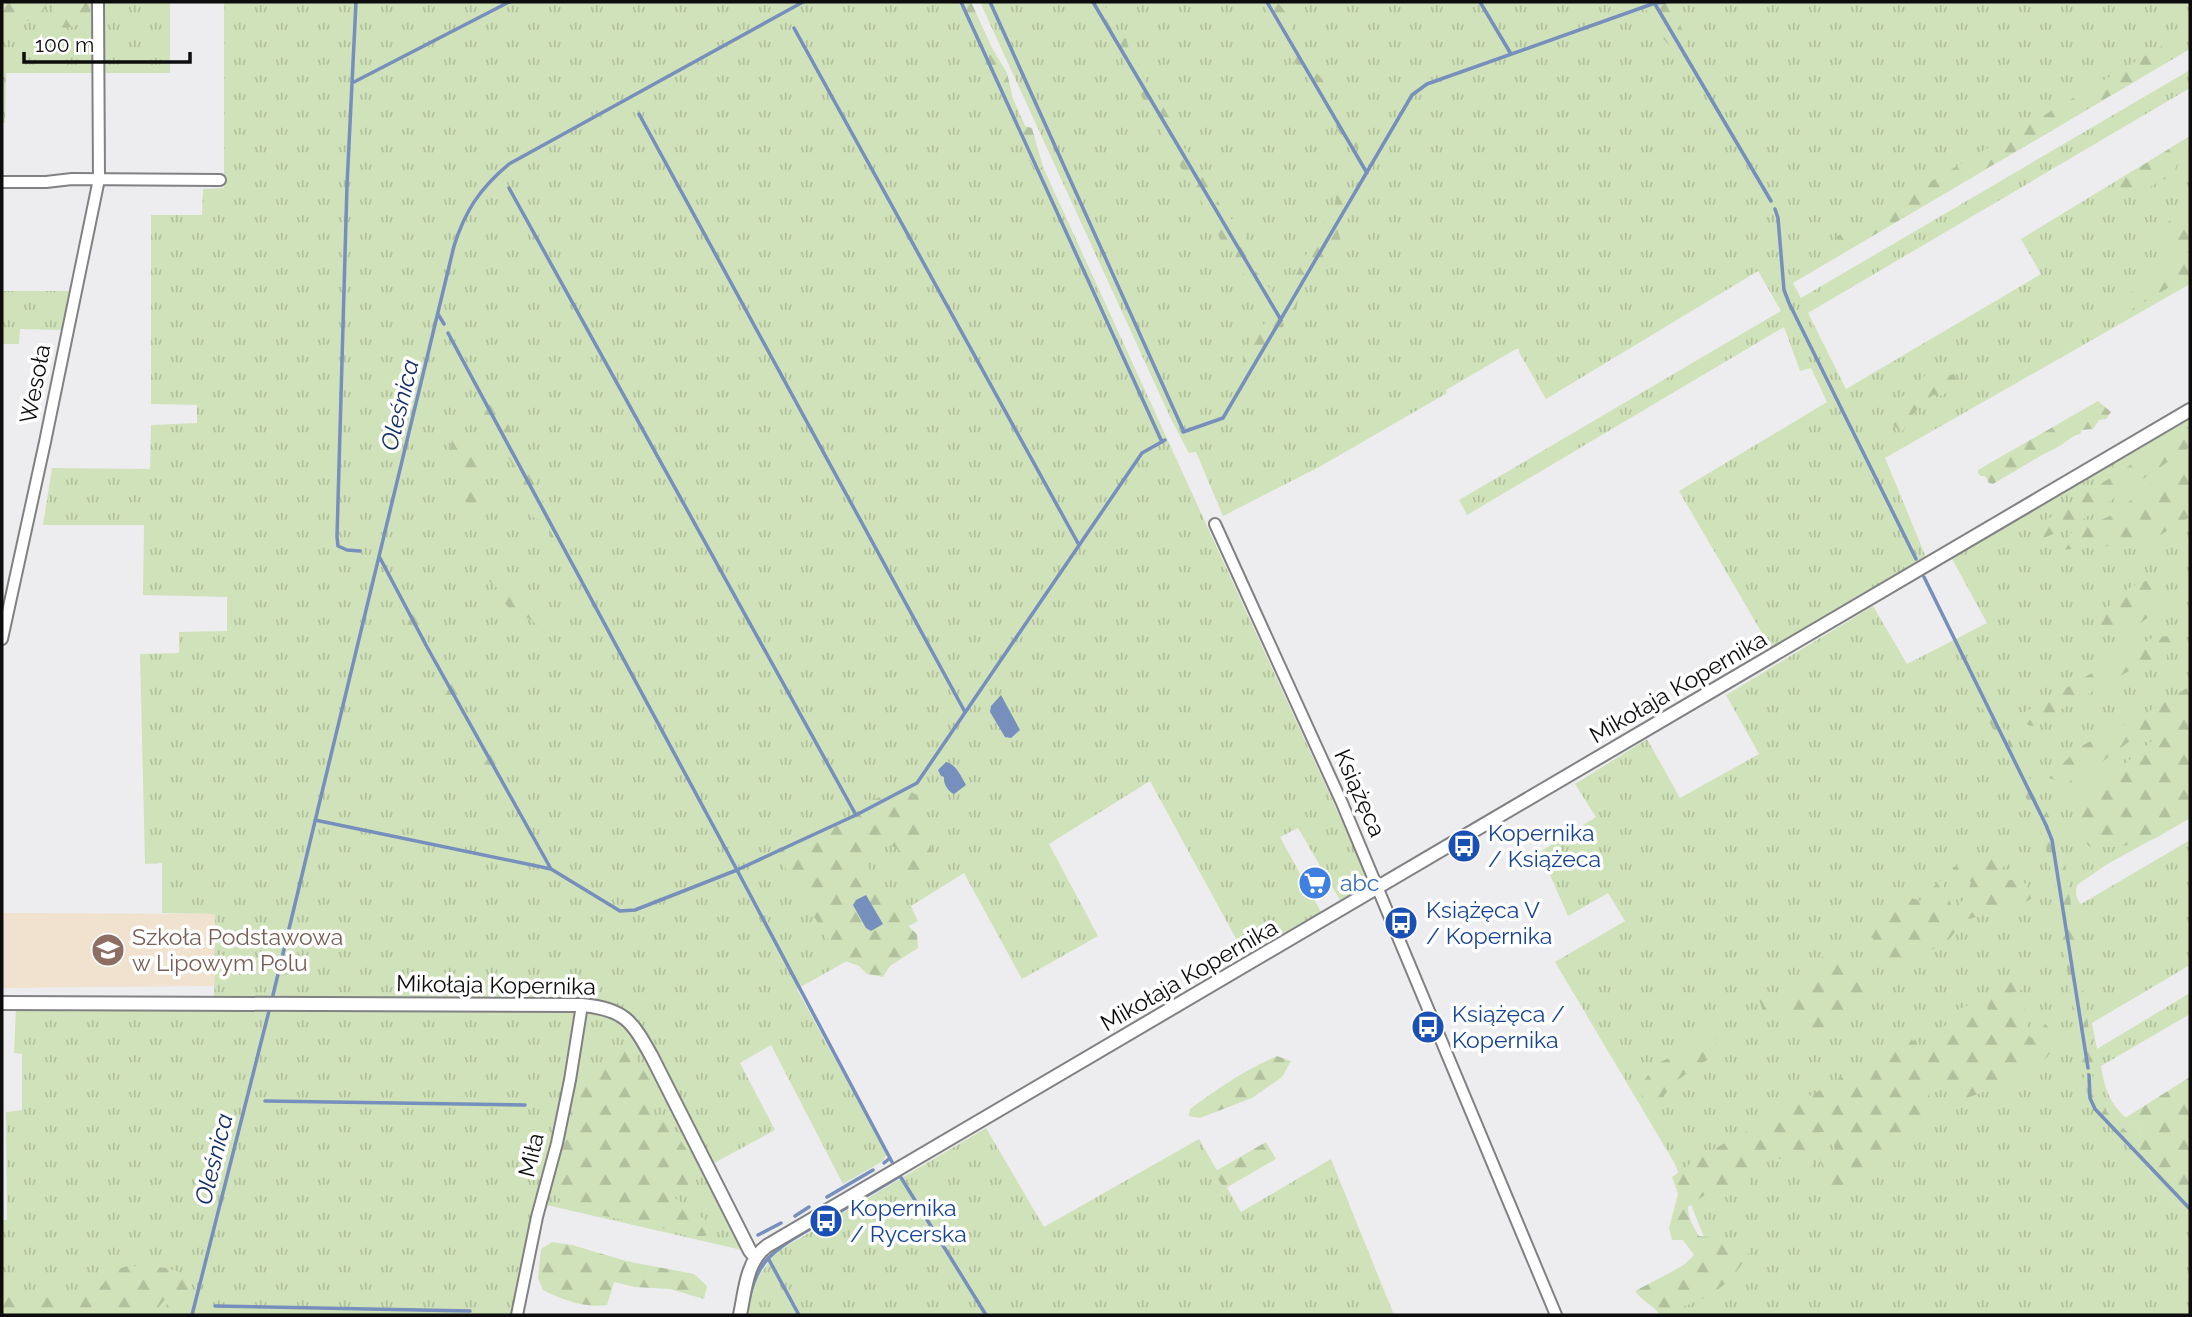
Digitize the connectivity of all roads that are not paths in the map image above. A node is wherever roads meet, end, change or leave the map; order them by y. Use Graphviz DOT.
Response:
graph roads {
  1 [pos="98,2"];
  2 [pos="99,179"];
  3 [pos="220,180"];
  4 [pos="2,182"];
  5 [pos="2190,410"];
  6 [pos="1215,524"];
  7 [pos="2,639"];
  8 [pos="1377,889"];
  9 [pos="2,1003"];
  10 [pos="582,1005"];
  11 [pos="755,1257"];
  12 [pos="517,1315"];
  13 [pos="740,1315"];
  14 [pos="1556,1315"];
  1 -- 2 [label="street, Wesoła"];
  2 -- 3 [label="street"];
  2 -- 4 [label="street"];
  2 -- 7 [label="street, Wesoła"];
  5 -- 8 [label="street, Mikołaja Kopernika"];
  6 -- 8 [label="street, Książęca"];
  8 -- 11 [label="street, Mikołaja Kopernika"];
  8 -- 14 [label="street, Książęca"];
  9 -- 10 [label="street, Mikołaja Kopernika"];
  10 -- 11 [label="street, Mikołaja Kopernika"];
  10 -- 12 [label="street, Miła"];
  11 -- 13 [label="street"];
}
